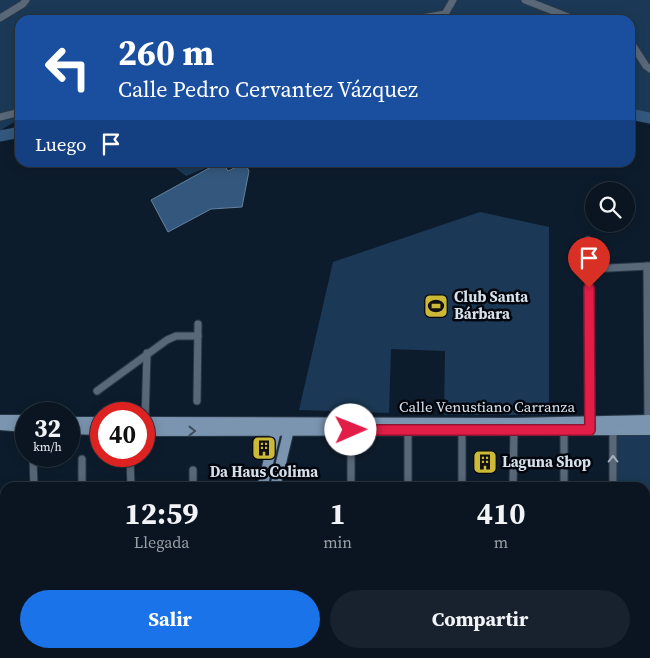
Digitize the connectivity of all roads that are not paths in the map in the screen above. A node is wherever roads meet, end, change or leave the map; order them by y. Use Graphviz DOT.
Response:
graph roads {
  1 [pos="26,0"];
  2 [pos="453,0"];
  3 [pos="525,0"];
  4 [pos="439,15"];
  5 [pos="563,15"];
  6 [pos="0,18"];
  7 [pos="635,49"];
  8 [pos="650,69"];
  9 [pos="15,113"];
  10 [pos="0,117"];
  11 [pos="588,240"];
  12 [pos="648,266"];
  13 [pos="588,269"];
  14 [pos="198,324"];
  15 [pos="198,336"];
  16 [pos="147,353"];
  17 [pos="97,391"];
  18 [pos="197,401"];
  19 [pos="147,402"];
  20 [pos="0,420"];
  21 [pos="15,420"];
  22 [pos="0,425"];
  23 [pos="613,425"];
  24 [pos="649,425"];
  25 [pos="155,426"];
  26 [pos="408,426"];
  27 [pos="514,426"];
  28 [pos="590,426"];
  29 [pos="15,427"];
  30 [pos="277,427"];
  31 [pos="289,427"];
  32 [pos="351,427"];
  33 [pos="462,427"];
  34 [pos="562,427"];
  35 [pos="82,460"];
  36 [pos="33,467"];
  37 [pos="130,467"];
  38 [pos="192,470"];
  39 [pos="34,482"];
  40 [pos="82,482"];
  41 [pos="131,482"];
  42 [pos="193,482"];
  43 [pos="263,482"];
  44 [pos="276,482"];
  45 [pos="351,482"];
  46 [pos="408,482"];
  47 [pos="462,482"];
  48 [pos="513,482"];
  49 [pos="564,482"];
  50 [pos="613,482"];
  1 -- 6 [label="street"];
  2 -- 4 [label="street"];
  3 -- 5 [label="street"];
  7 -- 8 [label="street"];
  9 -- 10 [label="street"];
  11 -- 13 [label="street"];
  12 -- 13 [label="street"];
  12 -- 24 [label="street"];
  13 -- 28 [label="street"];
  14 -- 15 [label="street"];
  15 -- 16 [label="street"];
  15 -- 18 [label="street"];
  16 -- 17 [label="street"];
  16 -- 19 [label="street"];
  20 -- 21 [label="street"];
  22 -- 29 [label="street"];
  23 -- 24 [label="street, Calle Venustiano Carranza"];
  23 -- 28 [label="street, Calle Venustiano Carranza"];
  50 -- 23 [label="street, one-way"];
  25 -- 30 [label="street, Calle Venustiano Carranza"];
  26 -- 32 [label="street, Calle Venustiano Carranza"];
  26 -- 33 [label="street, Calle Venustiano Carranza"];
  26 -- 46 [label="street"];
  27 -- 33 [label="street, Calle Venustiano Carranza"];
  27 -- 34 [label="street, Calle Venustiano Carranza"];
  27 -- 48 [label="street"];
  28 -- 34 [label="street, Calle Venustiano Carranza"];
  30 -- 31 [label="street, Calle Venustiano Carranza"];
  30 -- 43 [label="street"];
  31 -- 32 [label="street, Calle Venustiano Carranza"];
  31 -- 44 [label="street"];
  32 -- 45 [label="street"];
  33 -- 47 [label="street"];
  34 -- 49 [label="street"];
  35 -- 40 [label="street"];
  36 -- 39 [label="street"];
  37 -- 41 [label="street"];
  38 -- 42 [label="street"];
}
